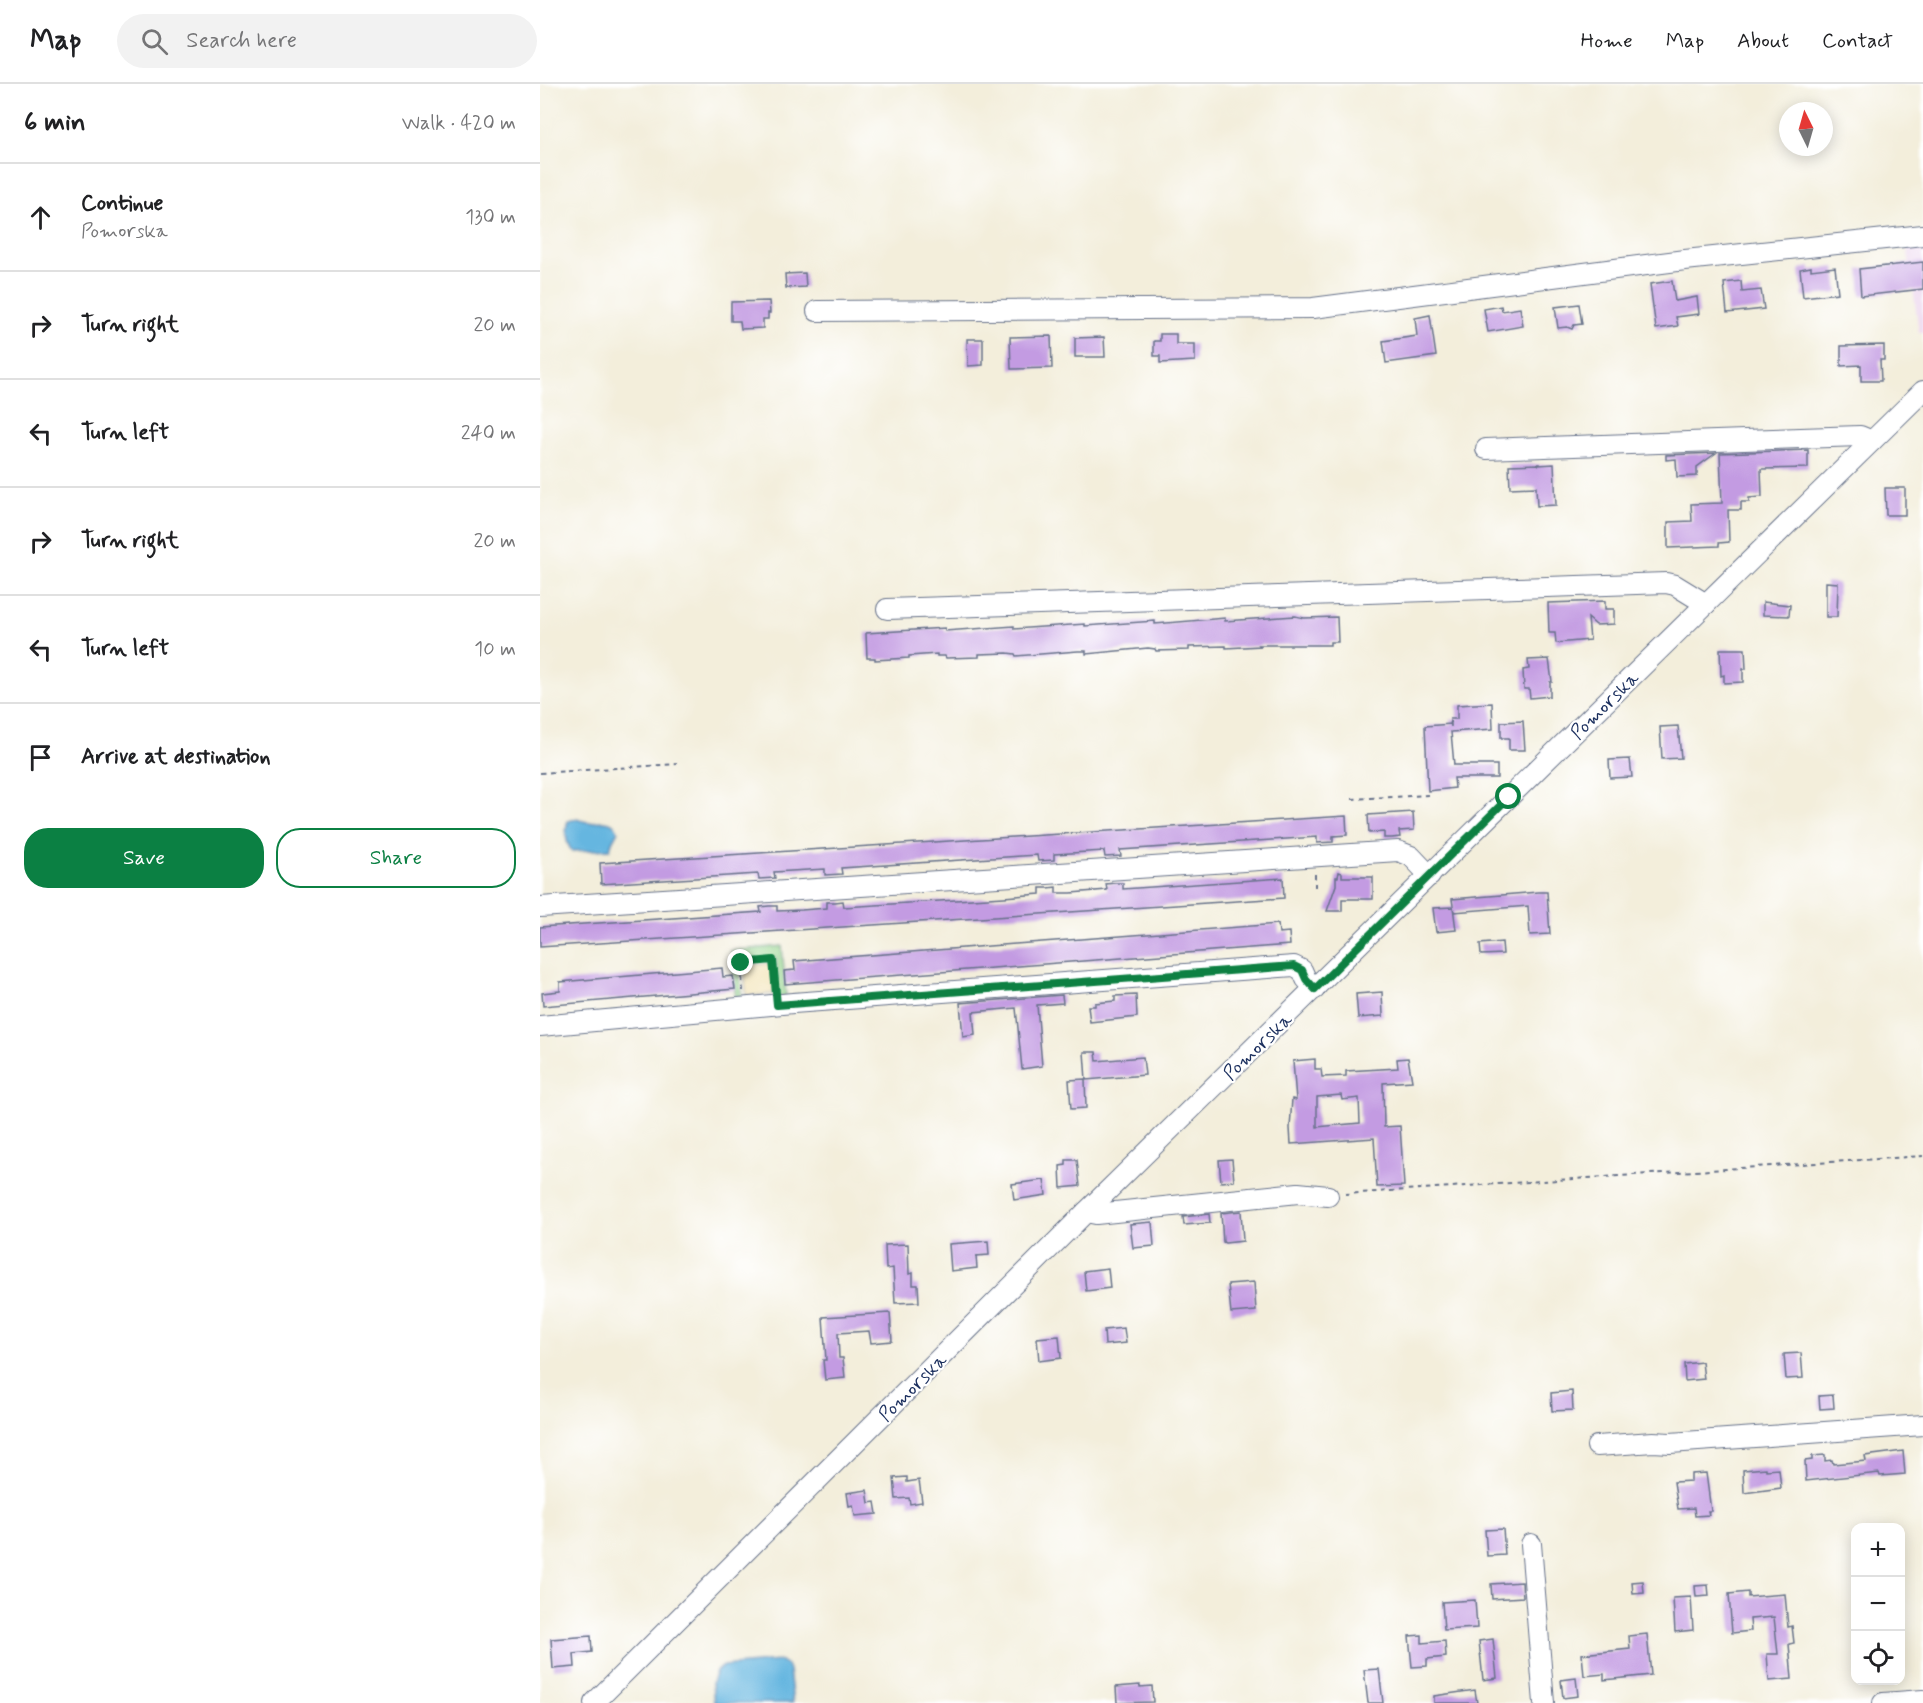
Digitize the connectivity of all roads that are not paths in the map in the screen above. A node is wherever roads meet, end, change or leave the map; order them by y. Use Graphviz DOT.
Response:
graph roads {
  1 [pos="1923,235"];
  2 [pos="817,311"];
  3 [pos="1923,391"];
  4 [pos="1872,441"];
  5 [pos="1486,449"];
  6 [pos="1706,604"];
  7 [pos="887,609"];
  8 [pos="1430,876"];
  9 [pos="540,908"];
  10 [pos="1315,989"];
  11 [pos="540,1026"];
  12 [pos="1328,1196"];
  13 [pos="1086,1212"];
  14 [pos="1923,1425"];
  15 [pos="1597,1446"];
  16 [pos="1532,1544"];
  17 [pos="1923,1700"];
  18 [pos="594,1703"];
  19 [pos="1544,1703"];
  20 [pos="1883,1703"];
  1 -- 2 [label="street"];
  3 -- 4 [label="street, Pomorska"];
  4 -- 5 [label="street"];
  4 -- 6 [label="street, Pomorska"];
  6 -- 7 [label="street"];
  6 -- 8 [label="street, Pomorska"];
  8 -- 9 [label="street"];
  8 -- 10 [label="street, Pomorska"];
  10 -- 11 [label="street"];
  10 -- 13 [label="street, Pomorska"];
  12 -- 13 [label="street"];
  13 -- 18 [label="street, Pomorska"];
  14 -- 15 [label="street"];
  16 -- 19 [label="street"];
  17 -- 20 [label="street"];
}
